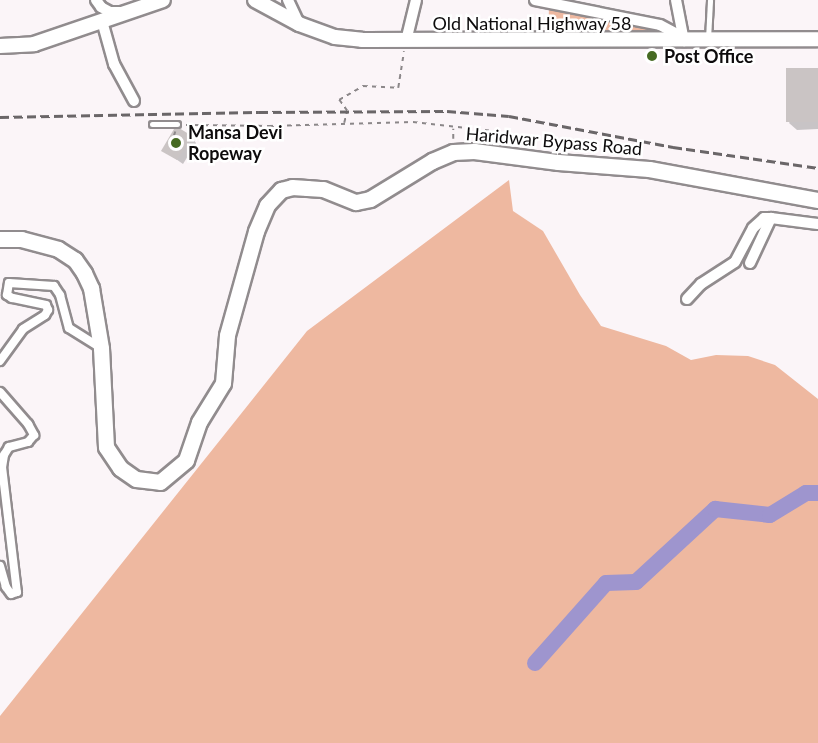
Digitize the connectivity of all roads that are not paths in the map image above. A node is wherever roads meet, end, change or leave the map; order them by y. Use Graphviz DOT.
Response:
graph roads {
  1 [pos="96,0"];
  2 [pos="163,0"];
  3 [pos="255,0"];
  4 [pos="288,0"];
  5 [pos="416,0"];
  6 [pos="536,0"];
  7 [pos="676,0"];
  8 [pos="710,0"];
  9 [pos="124,13"];
  10 [pos="102,21"];
  11 [pos="299,24"];
  12 [pos="683,39"];
  13 [pos="818,39"];
  14 [pos="406,41"];
  15 [pos="708,41"];
  16 [pos="0,46"];
  17 [pos="134,101"];
  18 [pos="152,124"];
  19 [pos="177,124"];
  20 [pos="818,200"];
  21 [pos="771,218"];
  22 [pos="818,224"];
  23 [pos="0,239"];
  24 [pos="750,263"];
  25 [pos="687,299"];
  26 [pos="101,348"];
  27 [pos="0,361"];
  28 [pos="0,392"];
  29 [pos="0,566"];
  1 -- 9 [label="street"];
  2 -- 9 [label="street"];
  3 -- 11 [label="street, Old National Highway 58"];
  4 -- 11 [label="street"];
  5 -- 14 [label="street"];
  6 -- 12 [label="street"];
  7 -- 12 [label="street"];
  8 -- 15 [label="lane"];
  9 -- 10 [label="street"];
  10 -- 16 [label="street"];
  10 -- 17 [label="street"];
  11 -- 14 [label="street, Old National Highway 58"];
  12 -- 14 [label="street, Old National Highway 58"];
  12 -- 15 [label="street, Old National Highway 58"];
  13 -- 15 [label="street, Old National Highway 58"];
  18 -- 19 [label="lane"];
  20 -- 26 [label="main road, Haridwar Bypass Road"];
  21 -- 22 [label="street"];
  21 -- 24 [label="street"];
  21 -- 25 [label="street"];
  23 -- 26 [label="main road, Haridwar Bypass Road"];
  26 -- 27 [label="street"];
  28 -- 29 [label="street"];
}
